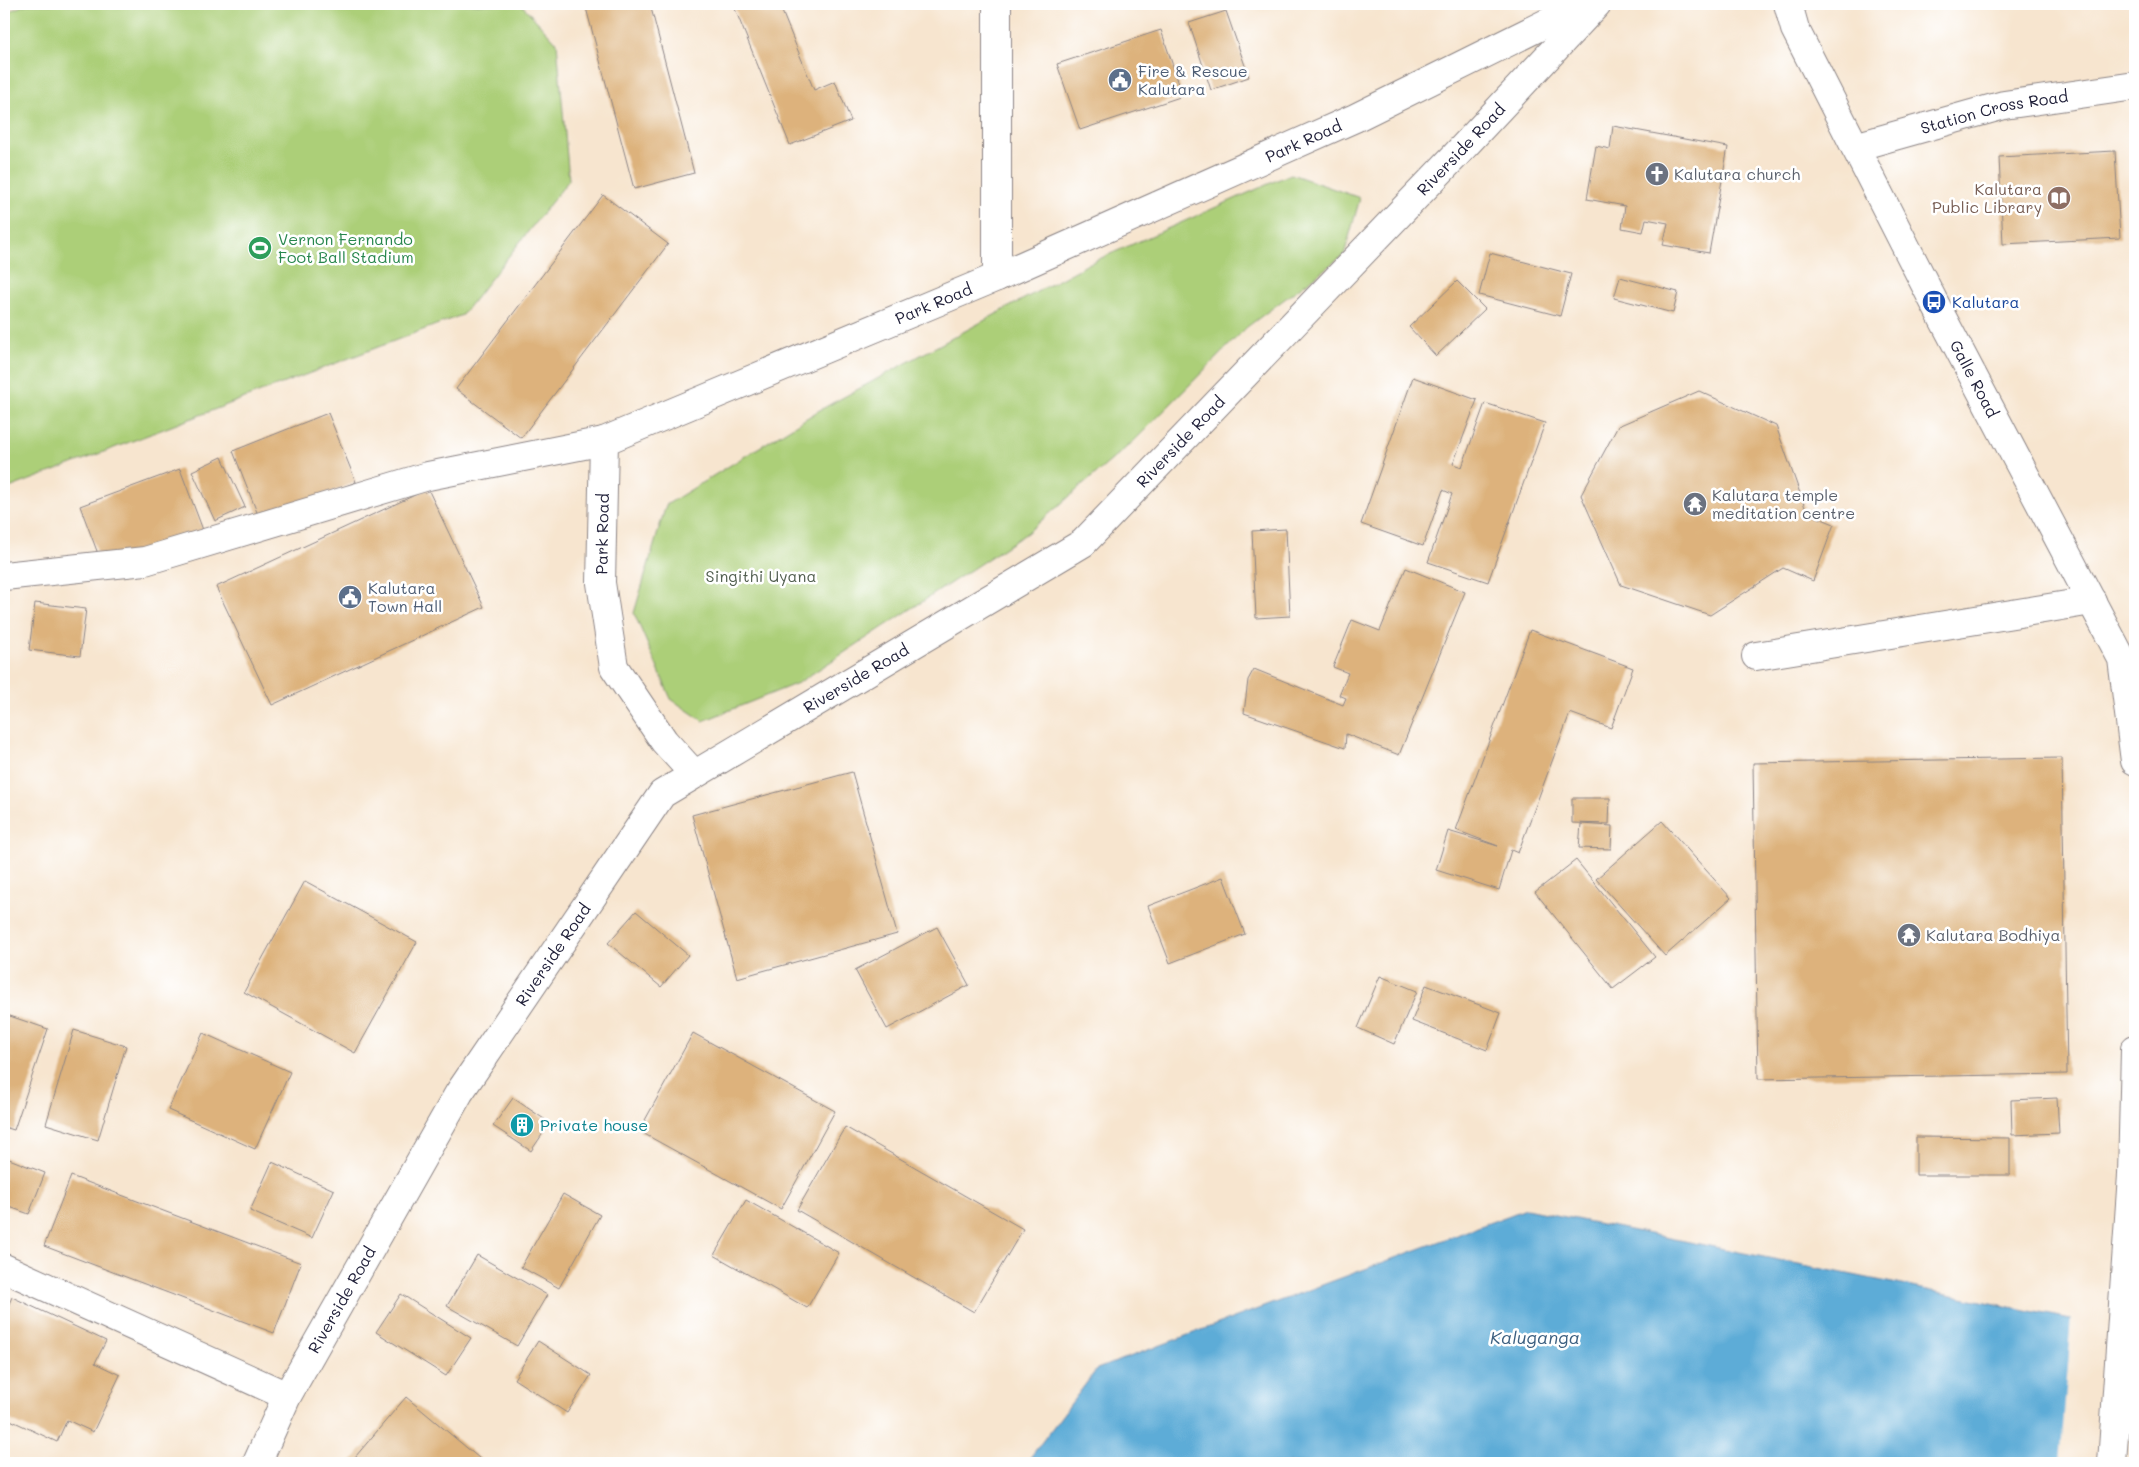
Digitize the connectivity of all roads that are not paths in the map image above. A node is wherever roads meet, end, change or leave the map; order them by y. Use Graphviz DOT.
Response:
graph roads {
  1 [pos="997,4"];
  2 [pos="1586,4"];
  3 [pos="1597,4"];
  4 [pos="1788,4"];
  5 [pos="2135,86"];
  6 [pos="1855,147"];
  7 [pos="997,277"];
  8 [pos="604,441"];
  9 [pos="4,576"];
  10 [pos="2092,601"];
  11 [pos="1756,656"];
  12 [pos="2135,761"];
  13 [pos="694,774"];
  14 [pos="2135,1050"];
  15 [pos="4,1268"];
  16 [pos="287,1396"];
  17 [pos="256,1463"];
  18 [pos="2112,1463"];
  1 -- 7 [label="main road"];
  2 -- 7 [label="main road, Park Road"];
  3 -- 13 [label="main road, Riverside Road"];
  4 -- 6 [label="main road, Galle Road"];
  5 -- 6 [label="main road, Station Cross Road"];
  6 -- 10 [label="main road, Galle Road"];
  7 -- 8 [label="main road, Park Road"];
  8 -- 9 [label="main road"];
  8 -- 13 [label="main road, Park Road"];
  10 -- 11 [label="main road"];
  10 -- 12 [label="main road, Galle Road"];
  13 -- 16 [label="main road, Riverside Road"];
  14 -- 18 [label="main road"];
  15 -- 16 [label="main road"];
  16 -- 17 [label="main road, Riverside Road"];
}
